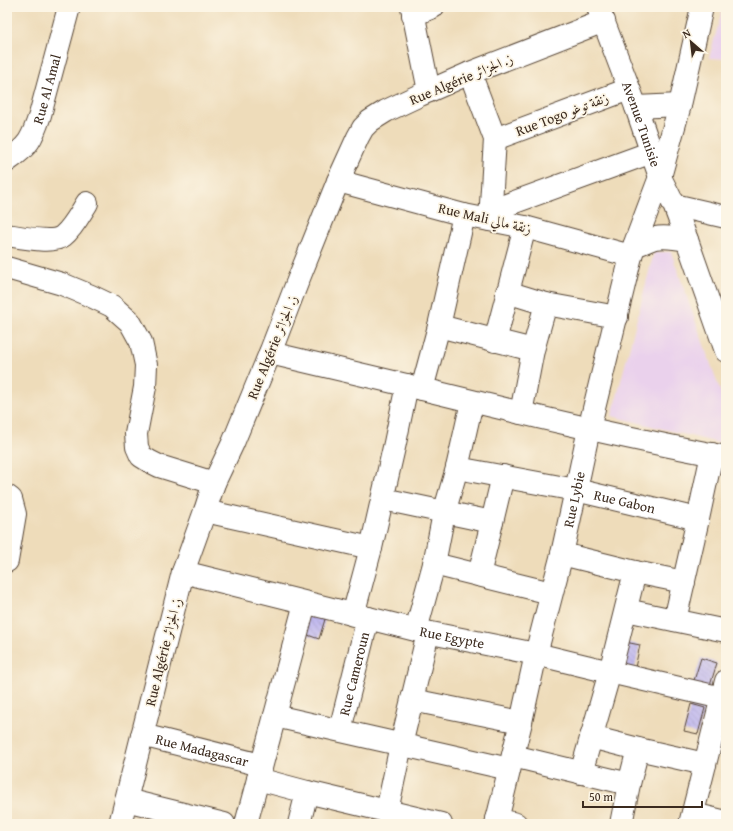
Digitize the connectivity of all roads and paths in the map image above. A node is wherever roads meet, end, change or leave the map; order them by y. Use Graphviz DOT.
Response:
graph roads {
  1 [pos="69,7"];
  2 [pos="702,7"];
  3 [pos="419,10"];
  4 [pos="601,14"];
  5 [pos="470,73"];
  6 [pos="429,91"];
  7 [pos="632,98"];
  8 [pos="680,105"];
  9 [pos="495,139"];
  10 [pos="652,152"];
  11 [pos="7,160"];
  12 [pos="660,177"];
  13 [pos="338,181"];
  14 [pos="87,203"];
  15 [pos="674,205"];
  16 [pos="464,215"];
  17 [pos="490,216"];
  18 [pos="726,217"];
  19 [pos="525,227"];
  20 [pos="7,236"];
  21 [pos="687,240"];
  22 [pos="632,251"];
  23 [pos="7,268"];
  24 [pos="507,292"];
  25 [pos="546,304"];
  26 [pos="617,318"];
  27 [pos="439,326"];
  28 [pos="495,341"];
  29 [pos="533,350"];
  30 [pos="726,351"];
  31 [pos="270,354"];
  32 [pos="414,387"];
  33 [pos="472,402"];
  34 [pos="521,413"];
  35 [pos="589,428"];
  36 [pos="719,456"];
  37 [pos="457,468"];
  38 [pos="503,476"];
  39 [pos="214,483"];
  40 [pos="576,490"];
  41 [pos="7,496"];
  42 [pos="383,499"];
  43 [pos="205,511"];
  44 [pos="444,512"];
  45 [pos="698,519"];
  46 [pos="492,522"];
  47 [pos="371,548"];
  48 [pos="562,554"];
  49 [pos="7,561"];
  50 [pos="434,564"];
  51 [pos="183,572"];
  52 [pos="635,572"];
  53 [pos="479,575"];
  54 [pos="684,582"];
  55 [pos="551,593"];
  56 [pos="306,603"];
  57 [pos="626,610"];
  58 [pos="361,617"];
  59 [pos="675,620"];
  60 [pos="422,631"];
  61 [pos="726,631"];
  62 [pos="536,654"];
  63 [pos="610,672"];
  64 [pos="412,700"];
  65 [pos="723,700"];
  66 [pos="275,716"];
  67 [pos="521,722"];
  68 [pos="340,730"];
  69 [pos="142,735"];
  70 [pos="591,737"];
  71 [pos="401,745"];
  72 [pos="638,749"];
  73 [pos="511,763"];
  74 [pos="705,764"];
  75 [pos="260,772"];
  76 [pos="581,773"];
  77 [pos="629,784"];
  78 [pos="307,792"];
  79 [pos="126,800"];
  80 [pos="375,814"];
  81 [pos="691,819"];
  82 [pos="503,822"];
  83 [pos="726,822"];
  84 [pos="120,824"];
  85 [pos="224,824"];
  86 [pos="246,824"];
  87 [pos="299,824"];
  88 [pos="441,824"];
  89 [pos="620,824"];
  1 -- 11 [label="street, Rue Al Amal"];
  2 -- 8 [label="street, Rue Lybie"];
  3 -- 6 [label="street"];
  4 -- 5 [label="street, Rue Algérie ز. الجزائر"];
  4 -- 7 [label="street, Avenue Tunisie"];
  5 -- 6 [label="street, Rue Algérie ز. الجزائر"];
  5 -- 9 [label="street"];
  6 -- 13 [label="street, Rue Algérie ز. الجزائر"];
  7 -- 8 [label="street"];
  7 -- 9 [label="street, Rue Togo زنقة توغو"];
  7 -- 10 [label="street, Avenue Tunisie"];
  8 -- 12 [label="street, Rue Lybie"];
  9 -- 17 [label="street"];
  10 -- 12 [label="street, Avenue Tunisie"];
  10 -- 17 [label="street"];
  12 -- 15 [label="street, Avenue Tunisie"];
  12 -- 22 [label="street, Rue Lybie"];
  13 -- 16 [label="street, Rue Mali زنقة مالي"];
  13 -- 31 [label="street, Rue Algérie ز. الجزائر"];
  14 -- 20 [label="street"];
  15 -- 18 [label="street"];
  15 -- 21 [label="street, Avenue Tunisie"];
  16 -- 17 [label="street, Rue Mali زنقة مالي"];
  16 -- 27 [label="street, Rue Cameroun"];
  17 -- 19 [label="street, Rue Mali زنقة مالي"];
  19 -- 22 [label="street, Rue Mali زنقة مالي"];
  19 -- 24 [label="street"];
  21 -- 22 [label="street"];
  21 -- 30 [label="street, Avenue Tunisie"];
  22 -- 26 [label="street, Rue Lybie"];
  23 -- 39 [label="street"];
  24 -- 25 [label="street"];
  24 -- 28 [label="street"];
  25 -- 26 [label="street"];
  25 -- 29 [label="street"];
  26 -- 35 [label="street, Rue Lybie"];
  27 -- 28 [label="street"];
  27 -- 32 [label="street, Rue Cameroun"];
  28 -- 29 [label="street"];
  29 -- 34 [label="street"];
  31 -- 32 [label="street"];
  31 -- 39 [label="street, Rue Algérie ز. الجزائر"];
  32 -- 33 [label="street"];
  32 -- 42 [label="street, Rue Cameroun"];
  33 -- 34 [label="street"];
  33 -- 37 [label="street"];
  34 -- 35 [label="street"];
  35 -- 36 [label="street"];
  35 -- 40 [label="street, Rue Lybie"];
  36 -- 45 [label="street"];
  37 -- 38 [label="street, Rue Gabon"];
  37 -- 44 [label="street"];
  38 -- 40 [label="street, Rue Gabon"];
  38 -- 46 [label="street"];
  39 -- 43 [label="street, Rue Algérie ز. الجزائر"];
  40 -- 45 [label="street, Rue Gabon"];
  40 -- 48 [label="street, Rue Lybie"];
  41 -- 49 [label="street"];
  42 -- 44 [label="street"];
  42 -- 47 [label="street, Rue Cameroun"];
  43 -- 47 [label="street"];
  43 -- 51 [label="street, Rue Algérie ز. الجزائر"];
  44 -- 46 [label="street"];
  44 -- 50 [label="street"];
  45 -- 54 [label="street"];
  46 -- 53 [label="street"];
  47 -- 58 [label="street, Rue Cameroun"];
  48 -- 52 [label="street"];
  48 -- 55 [label="street, Rue Lybie"];
  50 -- 53 [label="street"];
  50 -- 60 [label="street"];
  51 -- 56 [label="street, Rue Egypte"];
  51 -- 69 [label="street, Rue Algérie ز. الجزائر"];
  52 -- 54 [label="street"];
  52 -- 57 [label="street"];
  53 -- 55 [label="street"];
  54 -- 59 [label="street"];
  55 -- 62 [label="street, Rue Lybie"];
  56 -- 58 [label="street, Rue Egypte"];
  56 -- 66 [label="street"];
  57 -- 59 [label="street"];
  57 -- 63 [label="street"];
  58 -- 60 [label="street, Rue Egypte"];
  58 -- 68 [label="street, Rue Cameroun"];
  59 -- 61 [label="street"];
  60 -- 62 [label="street, Rue Egypte"];
  60 -- 64 [label="street"];
  62 -- 63 [label="street, Rue Egypte"];
  62 -- 67 [label="street, Rue Lybie"];
  63 -- 65 [label="street, Rue Egypte"];
  63 -- 70 [label="street"];
  64 -- 67 [label="street"];
  64 -- 71 [label="street"];
  65 -- 74 [label="street"];
  66 -- 68 [label="street"];
  66 -- 75 [label="street"];
  67 -- 73 [label="street, Rue Lybie"];
  68 -- 71 [label="street"];
  69 -- 75 [label="street, Rue Madagascar"];
  69 -- 79 [label="street, Rue Algérie ز. الجزائر"];
  70 -- 72 [label="street"];
  70 -- 76 [label="street"];
  71 -- 73 [label="street"];
  71 -- 80 [label="street"];
  72 -- 74 [label="street"];
  72 -- 77 [label="street"];
  73 -- 76 [label="street"];
  73 -- 82 [label="street, Rue Lybie"];
  74 -- 81 [label="street"];
  75 -- 78 [label="street, Rue Madagascar"];
  75 -- 86 [label="street"];
  76 -- 77 [label="street"];
  77 -- 89 [label="street"];
  78 -- 80 [label="street, Rue Madagascar"];
  78 -- 87 [label="street"];
  79 -- 84 [label="street, Rue Algérie ز. الجزائر"];
  79 -- 85 [label="street"];
  80 -- 88 [label="street, Rue Madagascar"];
  81 -- 83 [label="street"];
}
